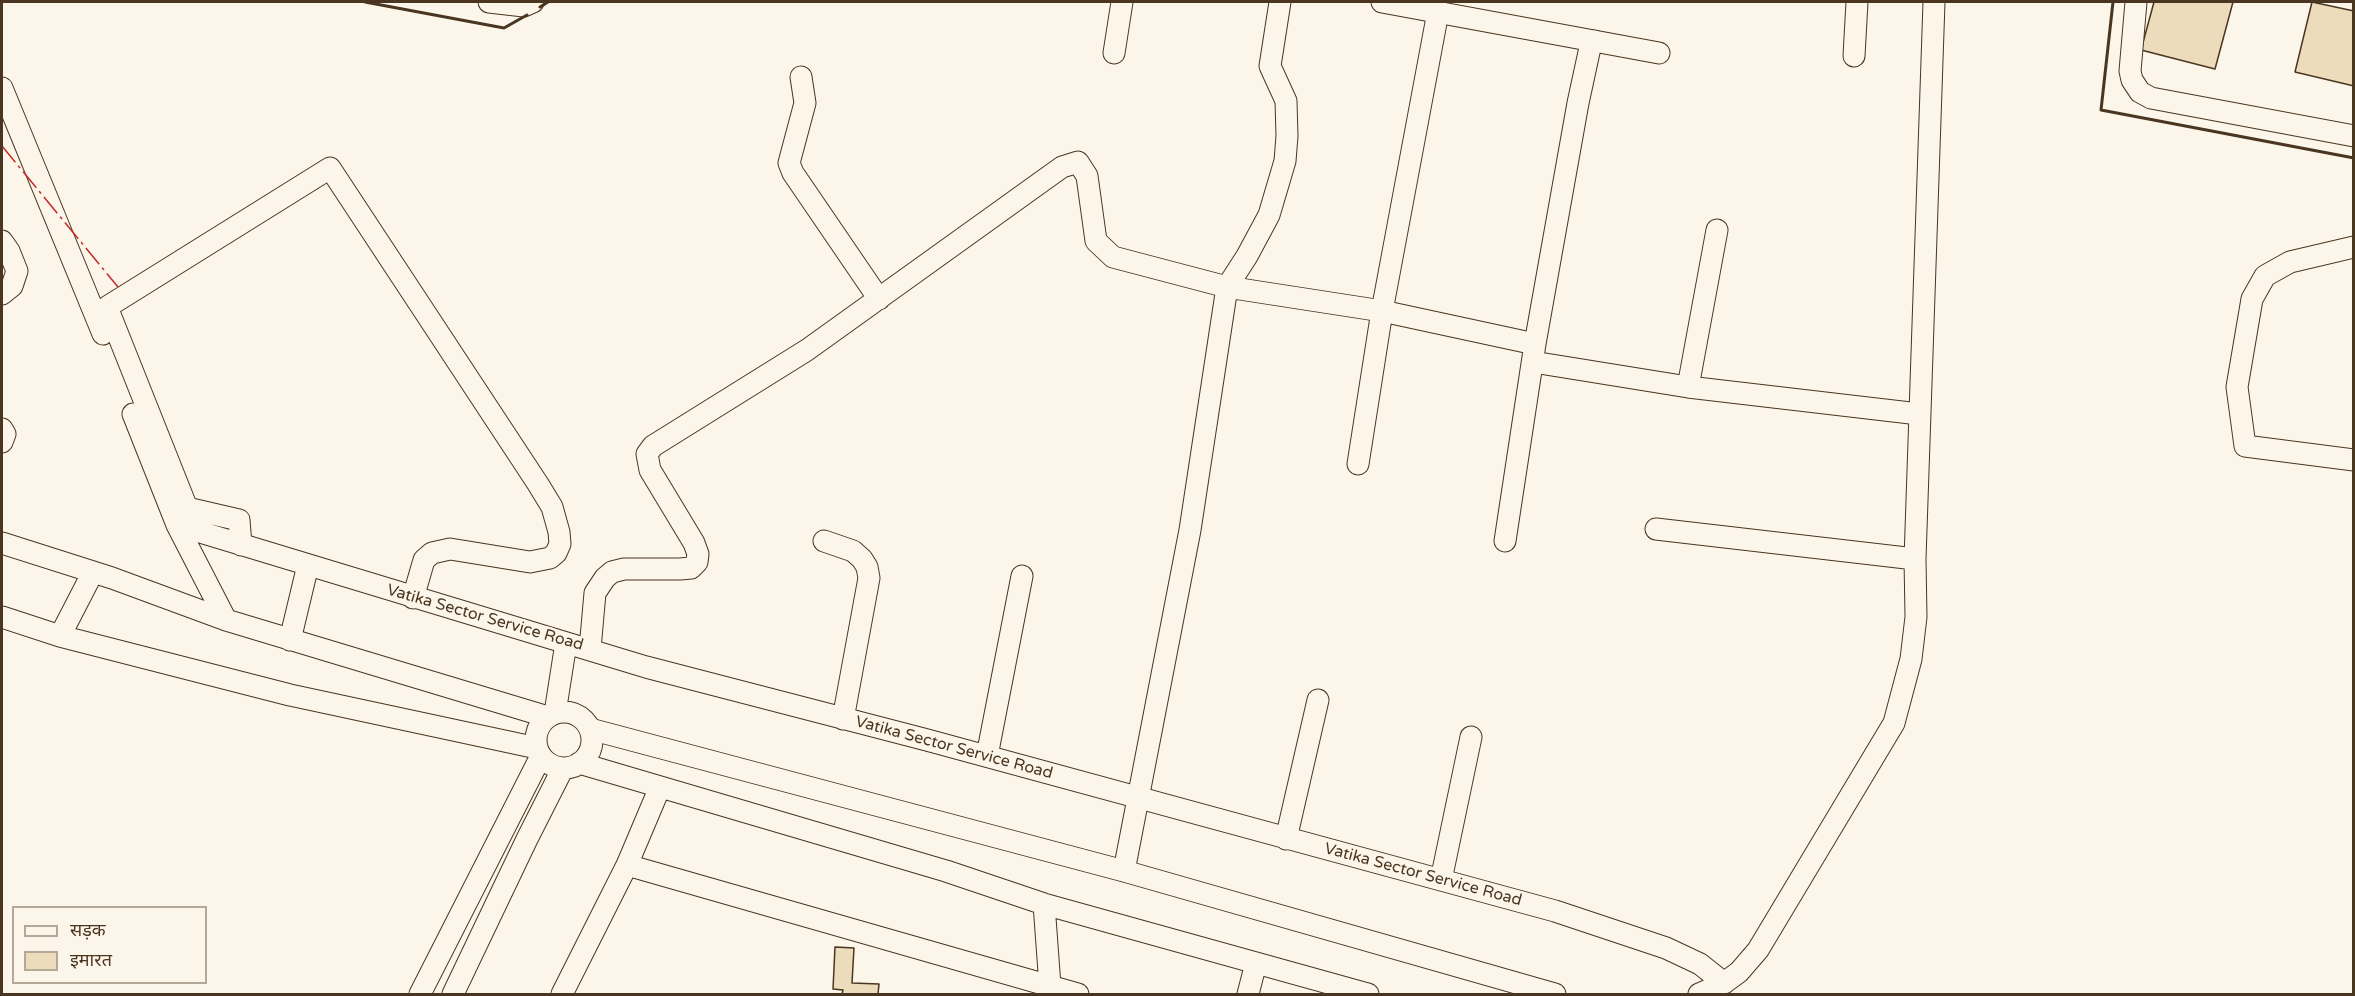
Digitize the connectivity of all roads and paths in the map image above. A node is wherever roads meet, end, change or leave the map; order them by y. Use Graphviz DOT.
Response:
graph roads {
  1 [pos="489,2"];
  2 [pos="533,2"];
  3 [pos="1122,2"];
  4 [pos="1280,2"];
  5 [pos="1382,2"];
  6 [pos="1857,2"];
  7 [pos="1934,2"];
  8 [pos="2136,2"];
  9 [pos="1438,12"];
  10 [pos="1595,41"];
  11 [pos="1114,53"];
  12 [pos="1659,53"];
  13 [pos="1854,56"];
  14 [pos="801,77"];
  15 [pos="2,88"];
  16 [pos="2354,136"];
  17 [pos="1717,230"];
  18 [pos="2,241"];
  19 [pos="2354,247"];
  20 [pos="1227,287"];
  21 [pos="2,294"];
  22 [pos="879,298"];
  23 [pos="1382,311"];
  24 [pos="1534,353"];
  25 [pos="1688,387"];
  26 [pos="1919,414"];
  27 [pos="2,429"];
  28 [pos="2,442"];
  29 [pos="2354,460"];
  30 [pos="1358,464"];
  31 [pos="177,525"];
  32 [pos="1656,529"];
  33 [pos="824,541"];
  34 [pos="1505,541"];
  35 [pos="2,543"];
  36 [pos="241,545"];
  37 [pos="1915,559"];
  38 [pos="308,565"];
  39 [pos="93,572"];
  40 [pos="1022,576"];
  41 [pos="413,598"];
  42 [pos="2,617"];
  43 [pos="225,620"];
  44 [pos="60,636"];
  45 [pos="290,640"];
  46 [pos="566,643"];
  47 [pos="590,649"];
  48 [pos="1318,700"];
  49 [pos="552,715"];
  50 [pos="843,719"];
  51 [pos="590,729"];
  52 [pos="1472,737"];
  53 [pos="539,752"];
  54 [pos="987,756"];
  55 [pos="571,766"];
  56 [pos="660,787"];
  57 [pos="1137,798"];
  58 [pos="1286,839"];
  59 [pos="627,865"];
  60 [pos="1124,871"];
  61 [pos="1441,880"];
  62 [pos="1044,904"];
  63 [pos="1256,963"];
  64 [pos="1724,983"];
  65 [pos="1050,986"];
  66 [pos="420,994"];
  67 [pos="453,994"];
  68 [pos="562,994"];
  69 [pos="1078,994"];
  70 [pos="1248,994"];
  71 [pos="1368,994"];
  72 [pos="1555,994"];
  73 [pos="1699,994"];
  1 -- 2 [label="street"];
  3 -- 11 [label="street"];
  4 -- 20 [label="street"];
  5 -- 9 [label="street"];
  6 -- 13 [label="street"];
  7 -- 26 [label="street"];
  8 -- 16 [label="street"];
  9 -- 10 [label="street"];
  9 -- 23 [label="street"];
  10 -- 12 [label="street"];
  10 -- 24 [label="street"];
  14 -- 22 [label="street"];
  15 -- 31 [label="street"];
  17 -- 25 [label="street"];
  18 -- 21 [label="street"];
  19 -- 29 [label="street"];
  20 -- 22 [label="street"];
  20 -- 23 [label="street"];
  20 -- 57 [label="street"];
  22 -- 47 [label="street"];
  23 -- 24 [label="street"];
  23 -- 30 [label="street"];
  24 -- 25 [label="street"];
  24 -- 34 [label="street"];
  25 -- 26 [label="street"];
  26 -- 37 [label="street"];
  27 -- 28 [label="street"];
  31 -- 36 [label="street, Vatika Sector Service Road"];
  31 -- 43 [label="street"];
  32 -- 37 [label="street"];
  33 -- 50 [label="street"];
  35 -- 39 [label="street"];
  36 -- 38 [label="street, Vatika Sector Service Road"];
  36 -- 41 [label="street"];
  37 -- 64 [label="street"];
  38 -- 41 [label="street, Vatika Sector Service Road"];
  38 -- 45 [label="street"];
  39 -- 43 [label="street"];
  39 -- 44 [label="street"];
  40 -- 54 [label="street"];
  41 -- 46 [label="street, Vatika Sector Service Road"];
  42 -- 44 [label="street"];
  43 -- 45 [label="street"];
  44 -- 53 [label="street"];
  45 -- 49 [label="street"];
  46 -- 47 [label="street, Vatika Sector Service Road"];
  46 -- 49 [label="street"];
  47 -- 50 [label="street, Vatika Sector Service Road"];
  48 -- 58 [label="street"];
  49 -- 51 [label="street"];
  49 -- 53 [label="street"];
  50 -- 54 [label="street, Vatika Sector Service Road"];
  51 -- 55 [label="street"];
  51 -- 60 [label="street"];
  52 -- 61 [label="street"];
  53 -- 55 [label="street"];
  53 -- 66 [label="street"];
  54 -- 57 [label="street, Vatika Sector Service Road"];
  55 -- 56 [label="street"];
  55 -- 67 [label="street"];
  56 -- 59 [label="street"];
  56 -- 62 [label="street"];
  57 -- 58 [label="street, Vatika Sector Service Road"];
  57 -- 60 [label="street"];
  58 -- 61 [label="street, Vatika Sector Service Road"];
  59 -- 65 [label="street"];
  59 -- 68 [label="street"];
  60 -- 72 [label="street"];
  61 -- 64 [label="street, Vatika Sector Service Road"];
  62 -- 63 [label="street"];
  62 -- 65 [label="street"];
  63 -- 70 [label="street"];
  63 -- 71 [label="street"];
  64 -- 73 [label="street"];
  65 -- 69 [label="street"];
}
